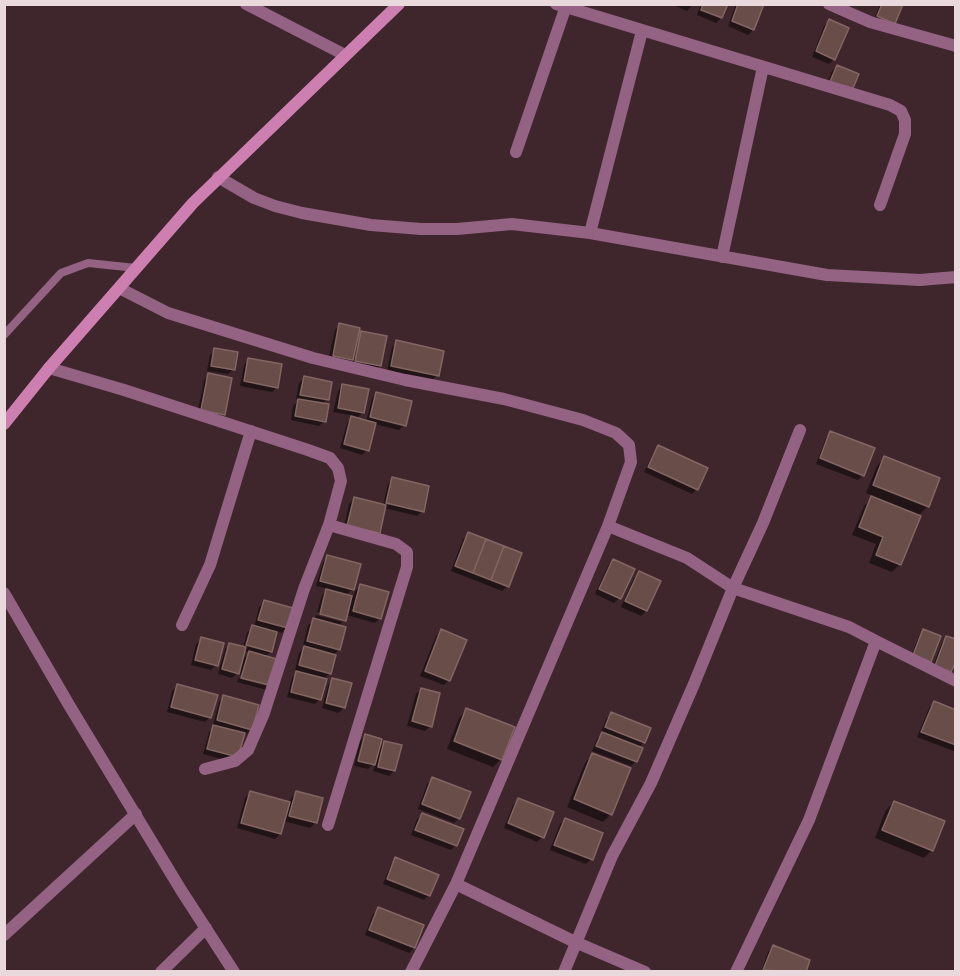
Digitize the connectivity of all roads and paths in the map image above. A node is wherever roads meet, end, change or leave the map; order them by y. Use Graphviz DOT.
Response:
graph roads {
  1 [pos="246,4"];
  2 [pos="399,4"];
  3 [pos="829,4"];
  4 [pos="561,7"];
  5 [pos="642,31"];
  6 [pos="956,46"];
  7 [pos="345,55"];
  8 [pos="763,67"];
  9 [pos="516,152"];
  10 [pos="218,177"];
  11 [pos="880,205"];
  12 [pos="590,233"];
  13 [pos="722,257"];
  14 [pos="136,268"];
  15 [pos="956,277"];
  16 [pos="119,288"];
  17 [pos="4,335"];
  18 [pos="49,368"];
  19 [pos="4,424"];
  20 [pos="800,430"];
  21 [pos="251,431"];
  22 [pos="329,525"];
  23 [pos="608,526"];
  24 [pos="733,588"];
  25 [pos="4,593"];
  26 [pos="182,625"];
  27 [pos="876,641"];
  28 [pos="956,681"];
  29 [pos="205,769"];
  30 [pos="136,814"];
  31 [pos="328,825"];
  32 [pos="456,884"];
  33 [pos="206,928"];
  34 [pos="4,935"];
  35 [pos="576,942"];
  36 [pos="161,972"];
  37 [pos="234,972"];
  38 [pos="411,972"];
  39 [pos="564,972"];
  40 [pos="645,972"];
  41 [pos="736,972"];
  1 -- 7 [label="street"];
  2 -- 7 [label="main road"];
  3 -- 6 [label="street"];
  4 -- 5 [label="street"];
  4 -- 9 [label="street"];
  5 -- 8 [label="street"];
  5 -- 12 [label="street"];
  7 -- 10 [label="main road"];
  8 -- 11 [label="street"];
  8 -- 13 [label="street"];
  10 -- 12 [label="street"];
  10 -- 14 [label="main road"];
  12 -- 13 [label="street"];
  13 -- 15 [label="street"];
  14 -- 16 [label="main road"];
  14 -- 17 [label="lane"];
  16 -- 18 [label="main road"];
  16 -- 23 [label="street"];
  18 -- 19 [label="main road"];
  18 -- 21 [label="street"];
  20 -- 24 [label="street"];
  21 -- 22 [label="street"];
  21 -- 26 [label="street"];
  22 -- 29 [label="street"];
  22 -- 31 [label="street"];
  23 -- 24 [label="street"];
  23 -- 32 [label="street"];
  24 -- 27 [label="street"];
  24 -- 35 [label="street"];
  25 -- 30 [label="street"];
  27 -- 28 [label="street"];
  27 -- 41 [label="street"];
  30 -- 33 [label="street"];
  30 -- 34 [label="street"];
  32 -- 35 [label="street"];
  32 -- 38 [label="street"];
  33 -- 36 [label="street"];
  33 -- 37 [label="street"];
  35 -- 39 [label="street"];
  35 -- 40 [label="street"];
}
